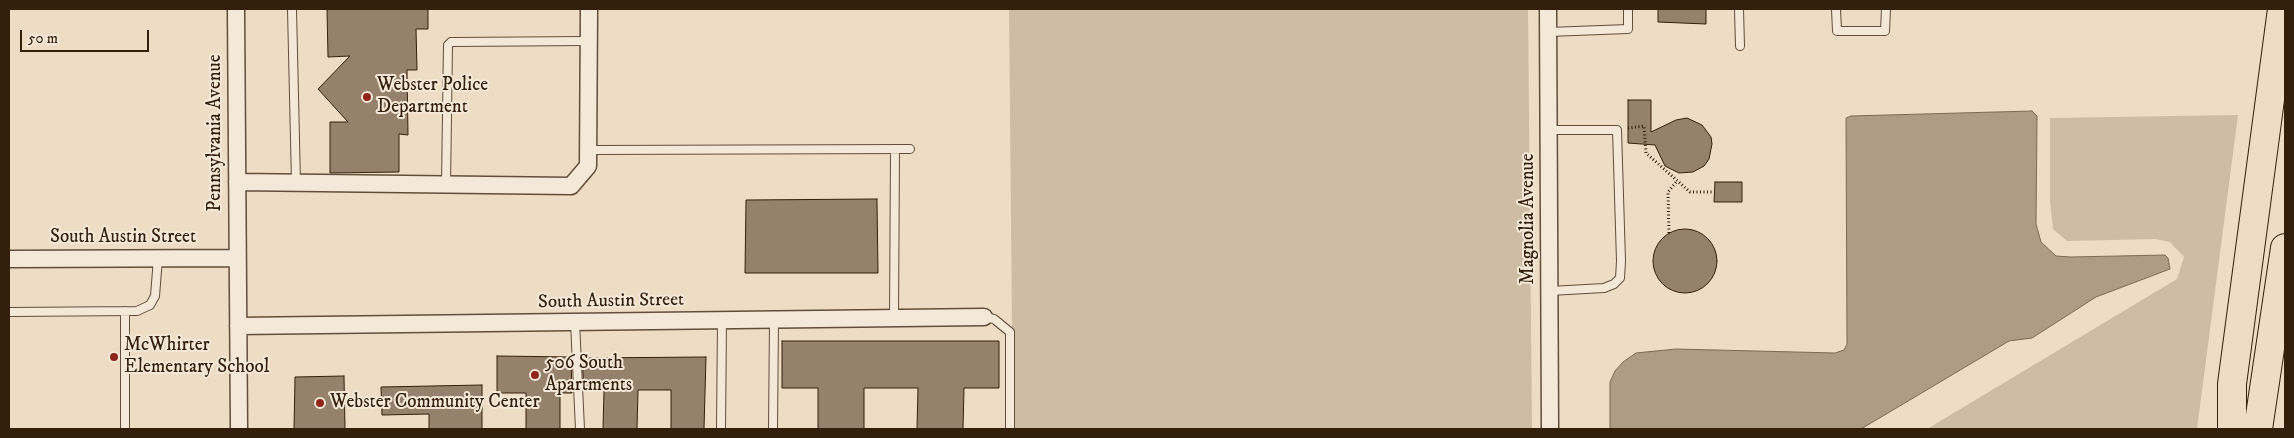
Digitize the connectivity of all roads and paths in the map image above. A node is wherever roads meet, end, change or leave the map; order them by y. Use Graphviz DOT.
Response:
graph roads {
  1 [pos="236,9"];
  2 [pos="292,9"];
  3 [pos="589,9"];
  4 [pos="1548,9"];
  5 [pos="1628,9"];
  6 [pos="1739,9"];
  7 [pos="1836,9"];
  8 [pos="1886,9"];
  9 [pos="2282,9"];
  10 [pos="1548,32"];
  11 [pos="588,41"];
  12 [pos="1740,46"];
  13 [pos="1549,130"];
  14 [pos="1617,130"];
  15 [pos="895,149"];
  16 [pos="910,149"];
  17 [pos="588,150"];
  18 [pos="1678,181"];
  19 [pos="237,182"];
  20 [pos="296,183"];
  21 [pos="446,185"];
  22 [pos="1714,192"];
  23 [pos="1669,233"];
  24 [pos="2285,248"];
  25 [pos="158,258"];
  26 [pos="238,258"];
  27 [pos="9,259"];
  28 [pos="1550,291"];
  29 [pos="9,312"];
  30 [pos="125,312"];
  31 [pos="894,318"];
  32 [pos="984,318"];
  33 [pos="774,320"];
  34 [pos="722,321"];
  35 [pos="575,322"];
  36 [pos="238,326"];
  37 [pos="125,429"];
  38 [pos="239,429"];
  39 [pos="580,429"];
  40 [pos="721,429"];
  41 [pos="773,429"];
  42 [pos="1010,429"];
  43 [pos="1550,429"];
  44 [pos="2232,429"];
  45 [pos="2258,429"];
  1 -- 19 [label="street, Pennsylvania Avenue"];
  2 -- 20 [label="lane"];
  3 -- 11 [label="street"];
  4 -- 10 [label="street, Magnolia Avenue"];
  5 -- 10 [label="lane"];
  6 -- 12 [label="lane"];
  7 -- 8 [label="lane"];
  9 -- 44 [label="highway"];
  10 -- 13 [label="street, Magnolia Avenue"];
  11 -- 17 [label="street"];
  11 -- 21 [label="lane"];
  13 -- 14 [label="lane"];
  13 -- 28 [label="street, Magnolia Avenue"];
  14 -- 18 [label="path"];
  14 -- 28 [label="lane"];
  15 -- 16 [label="lane"];
  15 -- 17 [label="lane"];
  15 -- 31 [label="lane"];
  17 -- 21 [label="street"];
  18 -- 22 [label="path"];
  18 -- 23 [label="path"];
  19 -- 20 [label="street"];
  19 -- 26 [label="street, Pennsylvania Avenue"];
  20 -- 21 [label="street"];
  24 -- 45 [label="highway"];
  25 -- 26 [label="street, South Austin Street"];
  25 -- 27 [label="street, South Austin Street"];
  25 -- 30 [label="lane"];
  26 -- 36 [label="street, Pennsylvania Avenue"];
  28 -- 43 [label="street, Magnolia Avenue"];
  29 -- 30 [label="lane"];
  30 -- 37 [label="lane"];
  31 -- 32 [label="street, South Austin Street"];
  31 -- 33 [label="street, South Austin Street"];
  32 -- 42 [label="lane"];
  33 -- 34 [label="street, South Austin Street"];
  33 -- 41 [label="lane"];
  34 -- 35 [label="street, South Austin Street"];
  34 -- 40 [label="lane"];
  35 -- 36 [label="street, South Austin Street"];
  35 -- 39 [label="lane"];
  36 -- 38 [label="street"];
}
